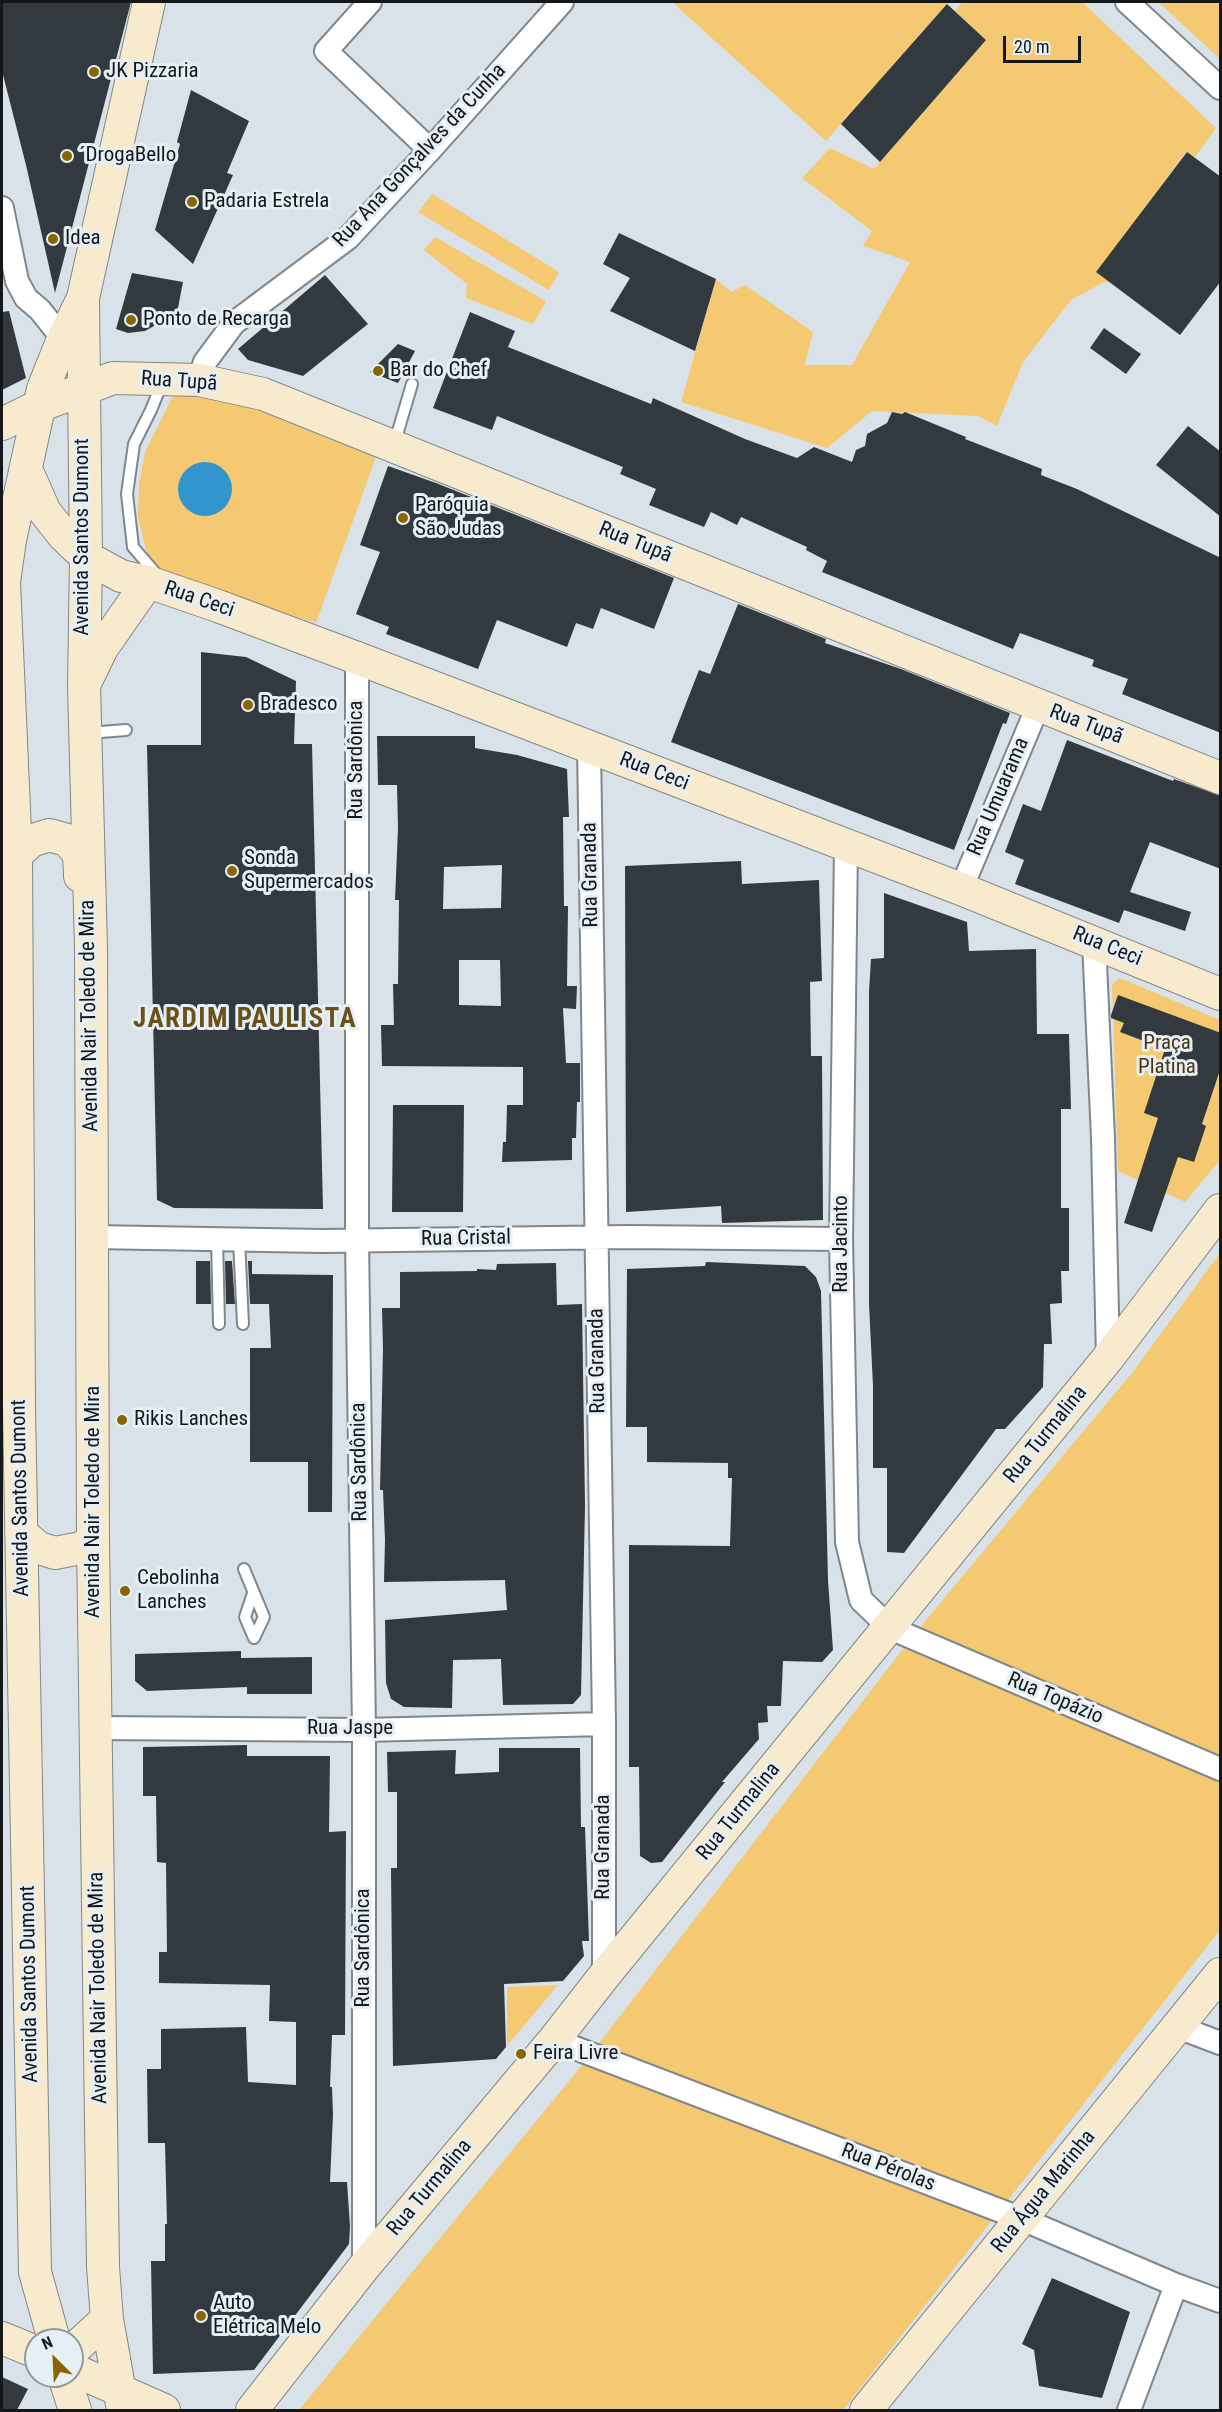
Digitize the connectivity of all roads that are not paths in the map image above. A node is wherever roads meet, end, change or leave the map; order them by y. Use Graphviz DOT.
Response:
graph roads {
  1 [pos="149,2"];
  2 [pos="370,2"];
  3 [pos="562,2"];
  4 [pos="1127,2"];
  5 [pos="1221,88"];
  6 [pos="430,150"];
  7 [pos="2,208"];
  8 [pos="83,298"];
  9 [pos="63,339"];
  10 [pos="163,380"];
  11 [pos="199,380"];
  12 [pos="412,384"];
  13 [pos="83,388"];
  14 [pos="39,406"];
  15 [pos="2,424"];
  16 [pos="394,445"];
  17 [pos="26,470"];
  18 [pos="86,557"];
  19 [pos="148,582"];
  20 [pos="3,604"];
  21 [pos="218,606"];
  22 [pos="357,658"];
  23 [pos="84,685"];
  24 [pos="1038,706"];
  25 [pos="126,730"];
  26 [pos="85,733"];
  27 [pos="589,746"];
  28 [pos="1221,778"];
  29 [pos="846,846"];
  30 [pos="16,855"];
  31 [pos="961,889"];
  32 [pos="1094,942"];
  33 [pos="91,948"];
  34 [pos="1221,994"];
  35 [pos="1221,1210"];
  36 [pos="92,1237"];
  37 [pos="596,1238"];
  38 [pos="217,1239"];
  39 [pos="841,1239"];
  40 [pos="239,1240"];
  41 [pos="357,1241"];
  42 [pos="219,1324"];
  43 [pos="243,1324"];
  44 [pos="1108,1358"];
  45 [pos="10,1408"];
  46 [pos="21,1533"];
  47 [pos="93,1540"];
  48 [pos="244,1569"];
  49 [pos="253,1593"];
  50 [pos="890,1628"];
  51 [pos="604,1724"];
  52 [pos="97,1728"];
  53 [pos="364,1730"];
  54 [pos="1221,1769"];
  55 [pos="1221,1974"];
  56 [pos="604,1976"];
  57 [pos="1178,2027"];
  58 [pos="554,2040"];
  59 [pos="1221,2043"];
  60 [pos="1022,2219"];
  61 [pos="364,2266"];
  62 [pos="1176,2285"];
  63 [pos="1221,2301"];
  64 [pos="107,2319"];
  65 [pos="51,2328"];
  66 [pos="2,2338"];
  67 [pos="84,2340"];
  68 [pos="24,2347"];
  69 [pos="84,2376"];
  70 [pos="68,2388"];
  71 [pos="122,2401"];
  72 [pos="75,2410"];
  73 [pos="164,2410"];
  74 [pos="252,2410"];
  75 [pos="866,2410"];
  76 [pos="1128,2410"];
  1 -- 8 [label="main road"];
  2 -- 6 [label="street"];
  3 -- 6 [label="street, Rua Ana Gonçalves da Cunha"];
  4 -- 5 [label="street"];
  6 -- 11 [label="street, Rua Ana Gonçalves da Cunha"];
  7 -- 9 [label="street"];
  8 -- 9 [label="main road, Avenida Santos Dumont"];
  8 -- 13 [label="main road, Avenida Santos Dumont"];
  9 -- 14 [label="main road, Avenida Santos Dumont"];
  10 -- 11 [label="main road, Rua Tupã"];
  10 -- 13 [label="main road, Rua Tupã"];
  10 -- 21 [label="lane"];
  11 -- 16 [label="main road, Rua Tupã"];
  12 -- 16 [label="lane"];
  13 -- 14 [label="main road, Rua Tupã"];
  13 -- 18 [label="main road, Avenida Santos Dumont"];
  14 -- 15 [label="main road, Rua Tupã"];
  14 -- 17 [label="main road, Avenida Santos Dumont"];
  16 -- 24 [label="main road, Rua Tupã"];
  17 -- 18 [label="main road, Rua Ceci"];
  17 -- 20 [label="main road, Avenida Santos Dumont"];
  18 -- 19 [label="main road, Rua Ceci"];
  18 -- 23 [label="main road, Avenida Santos Dumont"];
  19 -- 21 [label="main road, Rua Ceci"];
  19 -- 23 [label="main road"];
  20 -- 30 [label="main road, Avenida Santos Dumont"];
  21 -- 22 [label="main road, Rua Ceci"];
  22 -- 27 [label="main road, Rua Ceci"];
  22 -- 41 [label="street, Rua Sardônica"];
  23 -- 26 [label="main road, Avenida Nair Toledo de Mira"];
  24 -- 28 [label="main road, Rua Tupã"];
  24 -- 31 [label="street, Rua Umuarama"];
  25 -- 26 [label="lane"];
  26 -- 33 [label="main road, Avenida Nair Toledo de Mira"];
  27 -- 29 [label="main road, Rua Ceci"];
  27 -- 37 [label="street, Rua Granada"];
  29 -- 31 [label="main road, Rua Ceci"];
  29 -- 39 [label="street, Rua Jacinto"];
  30 -- 33 [label="main road"];
  30 -- 45 [label="main road, Avenida Santos Dumont"];
  31 -- 32 [label="main road, Rua Ceci"];
  32 -- 34 [label="main road, Rua Ceci"];
  32 -- 44 [label="street"];
  33 -- 36 [label="main road, Avenida Nair Toledo de Mira"];
  35 -- 44 [label="main road, Rua Turmalina"];
  36 -- 38 [label="street, Rua Cristal"];
  36 -- 47 [label="main road, Avenida Nair Toledo de Mira"];
  37 -- 39 [label="street, Rua Cristal"];
  37 -- 41 [label="street, Rua Cristal"];
  37 -- 51 [label="street, Rua Granada"];
  38 -- 40 [label="street, Rua Cristal"];
  38 -- 42 [label="lane"];
  39 -- 50 [label="street, Rua Jacinto"];
  40 -- 41 [label="street, Rua Cristal"];
  40 -- 43 [label="lane"];
  41 -- 53 [label="street, Rua Sardônica"];
  44 -- 50 [label="main road, Rua Turmalina"];
  45 -- 46 [label="main road, Avenida Santos Dumont"];
  46 -- 47 [label="main road"];
  46 -- 65 [label="main road, Avenida Santos Dumont"];
  47 -- 52 [label="main road, Avenida Nair Toledo de Mira"];
  48 -- 49 [label="lane"];
  50 -- 54 [label="street, Rua Topázio"];
  50 -- 56 [label="main road, Rua Turmalina"];
  51 -- 53 [label="street, Rua Jaspe"];
  51 -- 56 [label="street, Rua Granada"];
  52 -- 53 [label="street, Rua Jaspe"];
  52 -- 64 [label="main road, Avenida Nair Toledo de Mira"];
  53 -- 61 [label="street, Rua Sardônica"];
  55 -- 57 [label="main road, Rua Água Marinha"];
  56 -- 58 [label="main road, Rua Turmalina"];
  57 -- 59 [label="street"];
  57 -- 60 [label="main road, Rua Água Marinha"];
  58 -- 60 [label="street, Rua Pérolas"];
  58 -- 61 [label="main road, Rua Turmalina"];
  60 -- 62 [label="street, Rua Pérolas"];
  60 -- 75 [label="main road, Rua Água Marinha"];
  61 -- 74 [label="main road, Rua Turmalina"];
  62 -- 63 [label="street, Rua Pérolas"];
  62 -- 76 [label="street"];
  64 -- 67 [label="main road"];
  64 -- 71 [label="main road, Avenida Nair Toledo de Mira"];
  66 -- 68 [label="main road"];
  69 -- 71 [label="main road"];
  70 -- 72 [label="main road"];
  71 -- 73 [label="main road"];
}
